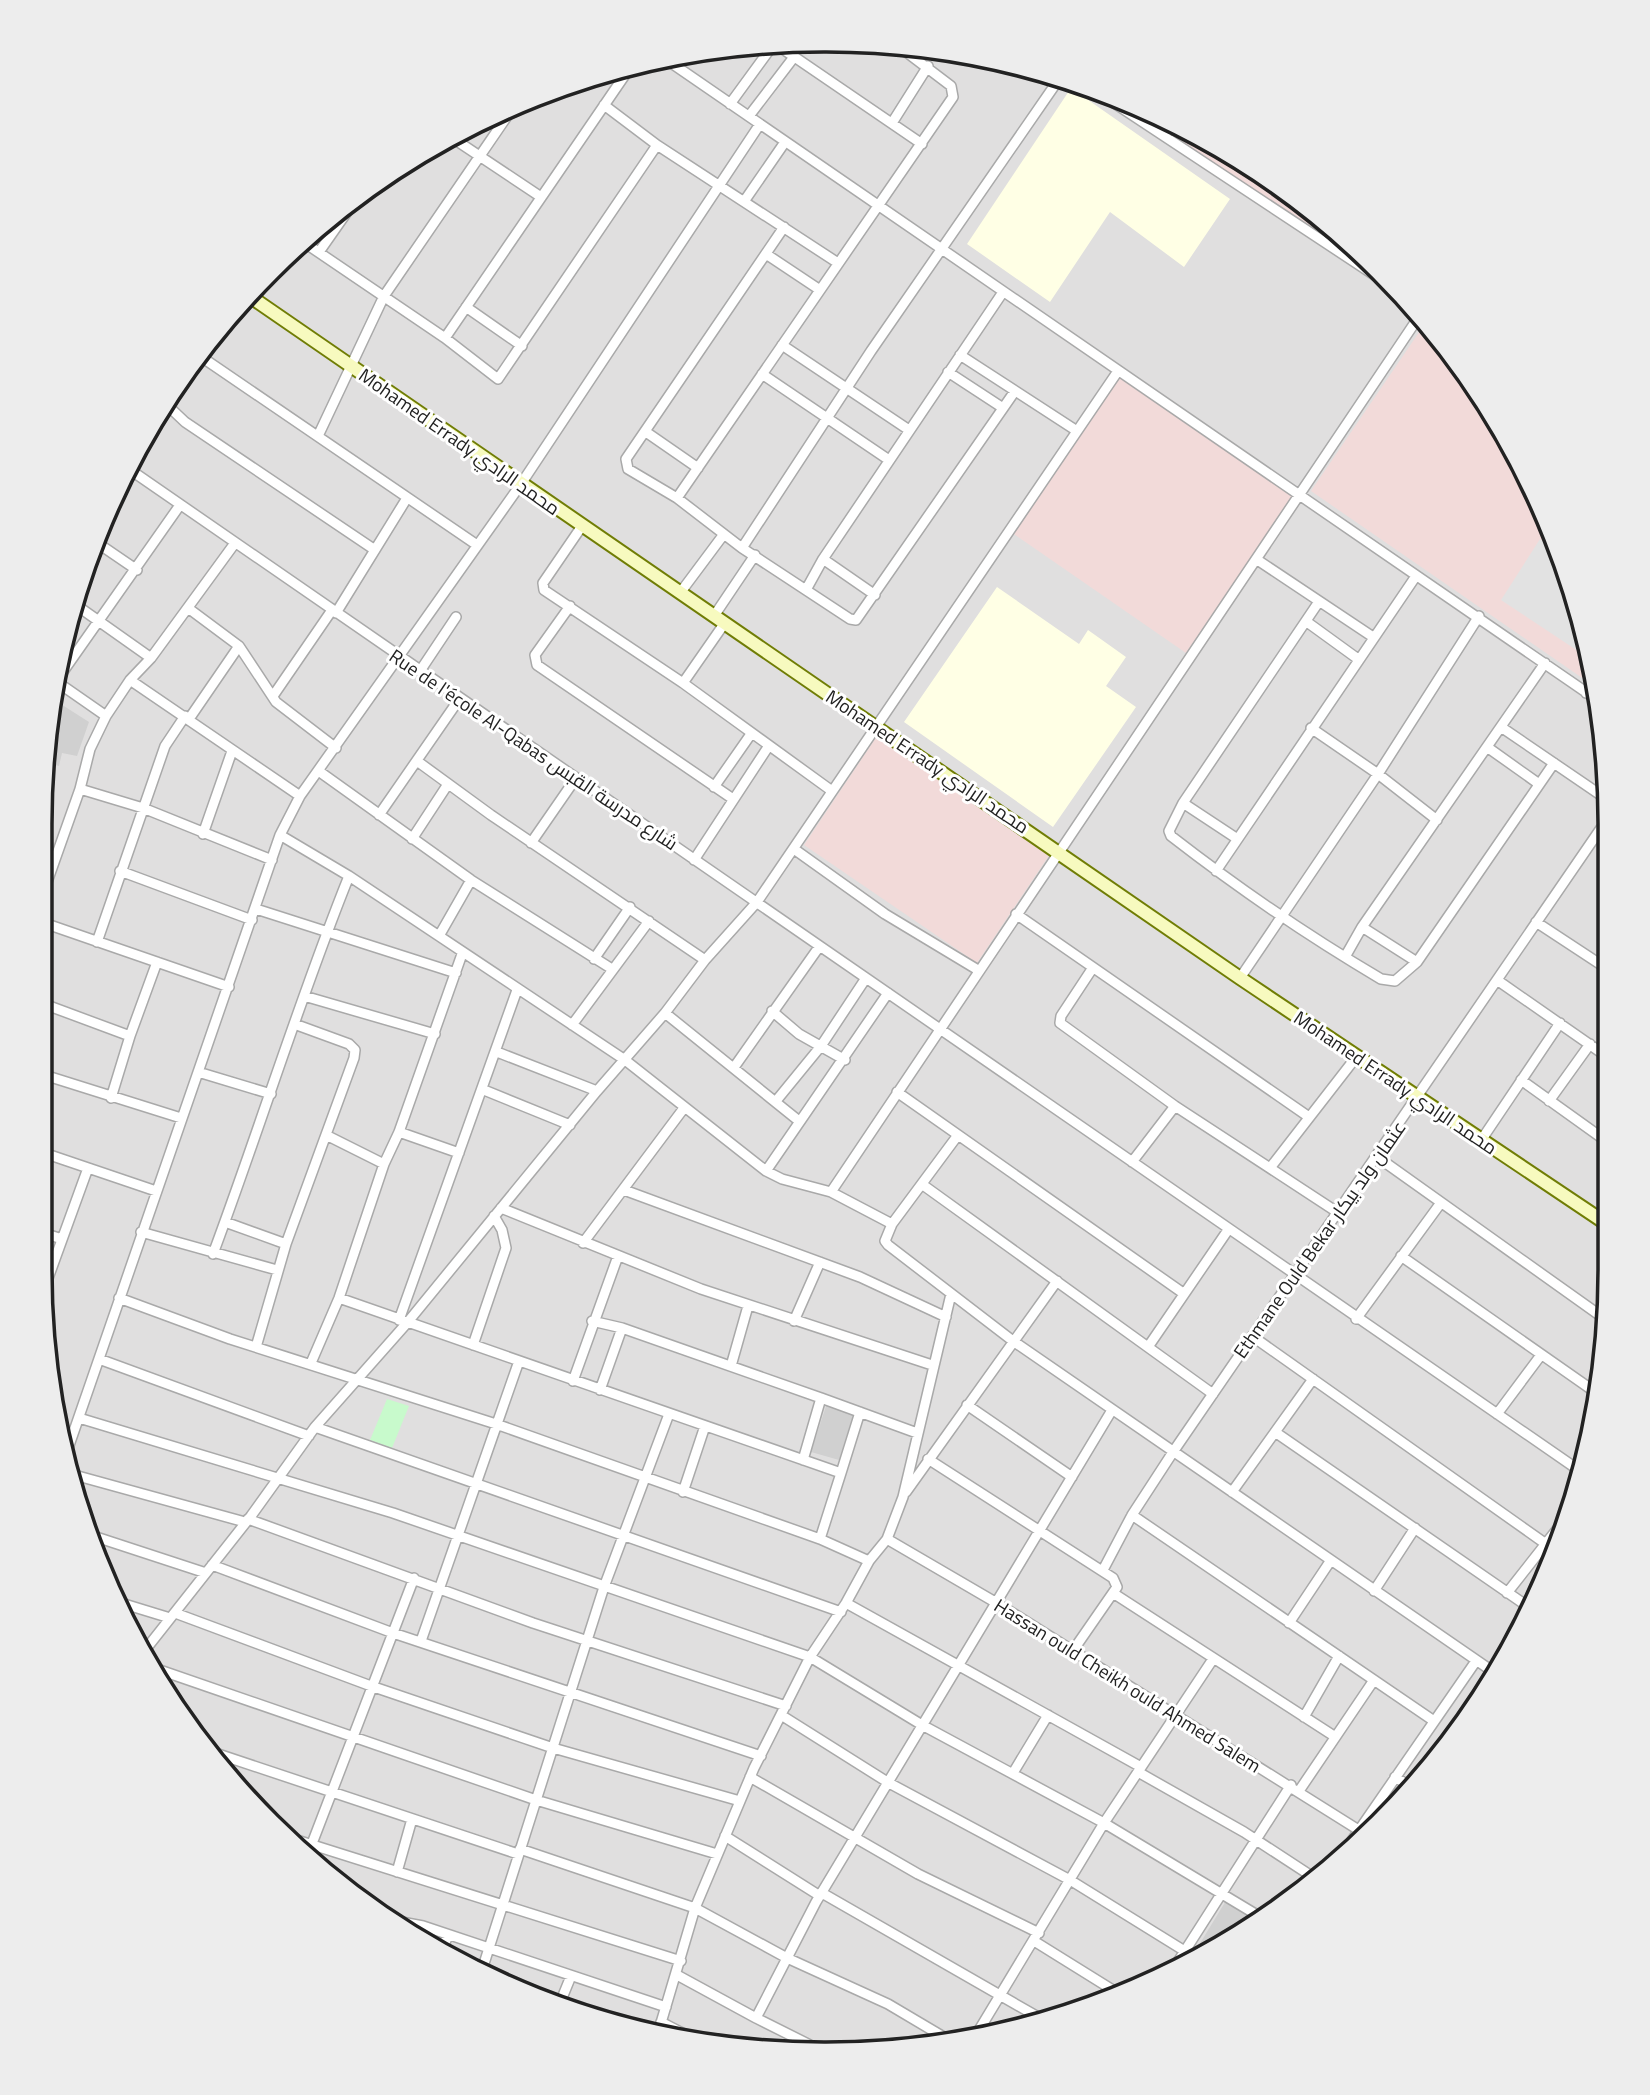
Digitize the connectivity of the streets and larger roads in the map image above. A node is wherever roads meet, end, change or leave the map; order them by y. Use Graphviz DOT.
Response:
graph roads {
  1 [pos="788,53"];
  2 [pos="768,55"];
  3 [pos="794,57"];
  4 [pos="916,58"];
  5 [pos="928,66"];
  6 [pos="676,67"];
  7 [pos="621,80"];
  8 [pos="1053,87"];
  9 [pos="730,104"];
  10 [pos="604,105"];
  11 [pos="748,117"];
  12 [pos="502,123"];
  13 [pos="892,123"];
  14 [pos="1148,123"];
  15 [pos="760,124"];
  16 [pos="1167,132"];
  17 [pos="1165,136"];
  18 [pos="785,142"];
  19 [pos="462,144"];
  20 [pos="922,144"];
  21 [pos="657,145"];
  22 [pos="480,156"];
  23 [pos="718,185"];
  24 [pos="541,197"];
  25 [pos="745,200"];
  26 [pos="878,206"];
  27 [pos="336,227"];
  28 [pos="784,227"];
  29 [pos="312,248"];
  30 [pos="943,250"];
  31 [pos="319,252"];
  32 [pos="766,254"];
  33 [pos="1349,258"];
  34 [pos="838,263"];
  35 [pos="820,290"];
  36 [pos="1003,292"];
  37 [pos="384,296"];
  38 [pos="258,302"];
  39 [pos="466,307"];
  40 [pos="1413,325"];
  41 [pos="445,338"];
  42 [pos="782,345"];
  43 [pos="522,346"];
  44 [pos="960,355"];
  45 [pos="208,361"];
  46 [pos="352,366"];
  47 [pos="1118,371"];
  48 [pos="948,372"];
  49 [pos="762,374"];
  50 [pos="848,390"];
  51 [pos="1015,391"];
  52 [pos="1003,408"];
  53 [pos="174,411"];
  54 [pos="828,419"];
  55 [pos="909,430"];
  56 [pos="1077,431"];
  57 [pos="646,432"];
  58 [pos="318,436"];
  59 [pos="889,460"];
  60 [pos="698,468"];
  61 [pos="136,475"];
  62 [pos="521,484"];
  63 [pos="1299,495"];
  64 [pos="407,498"];
  65 [pos="677,498"];
  66 [pos="180,505"];
  67 [pos="582,526"];
  68 [pos="724,534"];
  69 [pos="235,543"];
  70 [pos="477,545"];
  71 [pos="104,548"];
  72 [pos="742,548"];
  73 [pos="375,550"];
  74 [pos="755,555"];
  75 [pos="823,559"];
  76 [pos="1256,559"];
  77 [pos="137,570"];
  78 [pos="1416,576"];
  79 [pos="807,588"];
  80 [pos="680,593"];
  81 [pos="875,595"];
  82 [pos="1318,603"];
  83 [pos="570,606"];
  84 [pos="188,608"];
  85 [pos="83,610"];
  86 [pos="334,611"];
  87 [pos="1479,616"];
  88 [pos="456,617"];
  89 [pos="719,620"];
  90 [pos="99,621"];
  91 [pos="1307,622"];
  92 [pos="1373,637"];
  93 [pos="239,646"];
  94 [pos="397,657"];
  95 [pos="151,658"];
  96 [pos="1358,659"];
  97 [pos="70,662"];
  98 [pos="1545,663"];
  99 [pos="420,671"];
  100 [pos="130,680"];
  101 [pos="683,684"];
  102 [pos="65,687"];
  103 [pos="1586,693"];
  104 [pos="272,696"];
  105 [pos="460,698"];
  106 [pos="106,716"];
  107 [pos="187,718"];
  108 [pos="876,725"];
  109 [pos="1501,727"];
  110 [pos="1311,728"];
  111 [pos="751,734"];
  112 [pos="768,747"];
  113 [pos="1487,747"];
  114 [pos="336,748"];
  115 [pos="232,751"];
  116 [pos="417,761"];
  117 [pos="1554,763"];
  118 [pos="320,772"];
  119 [pos="1378,774"];
  120 [pos="576,778"];
  121 [pos="448,784"];
  122 [pos="1539,784"];
  123 [pos="714,787"];
  124 [pos="80,789"];
  125 [pos="832,791"];
  126 [pos="1597,792"];
  127 [pos="300,796"];
  128 [pos="733,799"];
  129 [pos="1184,803"];
  130 [pos="143,808"];
  131 [pos="379,816"];
  132 [pos="1437,820"];
  133 [pos="1598,832"];
  134 [pos="203,834"];
  135 [pos="280,835"];
  136 [pos="1236,838"];
  137 [pos="412,839"];
  138 [pos="531,843"];
  139 [pos="794,849"];
  140 [pos="1059,851"];
  141 [pos="272,860"];
  142 [pos="694,860"];
  143 [pos="52,869"];
  144 [pos="120,871"];
  145 [pos="1216,871"];
  146 [pos="349,876"];
  147 [pos="471,880"];
  148 [pos="757,902"];
  149 [pos="629,907"];
  150 [pos="256,909"];
  151 [pos="1016,914"];
  152 [pos="1283,916"];
  153 [pos="252,920"];
  154 [pos="649,921"];
  155 [pos="1536,922"];
  156 [pos="52,926"];
  157 [pos="1362,927"];
  158 [pos="328,930"];
  159 [pos="439,936"];
  160 [pos="97,942"];
  161 [pos="819,947"];
  162 [pos="462,954"];
  163 [pos="1345,957"];
  164 [pos="594,959"];
  165 [pos="705,960"];
  166 [pos="157,962"];
  167 [pos="1417,962"];
  168 [pos="1598,963"];
  169 [pos="612,969"];
  170 [pos="1092,969"];
  171 [pos="978,970"];
  172 [pos="456,973"];
  173 [pos="866,978"];
  174 [pos="1240,978"];
  175 [pos="1497,979"];
  176 [pos="229,987"];
  177 [pos="517,990"];
  178 [pos="888,993"];
  179 [pos="304,996"];
  180 [pos="52,1007"];
  181 [pos="772,1011"];
  182 [pos="666,1013"];
  183 [pos="1560,1023"];
  184 [pos="297,1025"];
  185 [pos="572,1025"];
  186 [pos="939,1029"];
  187 [pos="435,1034"];
  188 [pos="130,1036"];
  189 [pos="1590,1044"];
  190 [pos="821,1046"];
  191 [pos="1598,1050"];
  192 [pos="497,1052"];
  193 [pos="1357,1056"];
  194 [pos="625,1060"];
  195 [pos="845,1060"];
  196 [pos="735,1066"];
  197 [pos="198,1072"];
  198 [pos="52,1078"];
  199 [pos="1521,1080"];
  200 [pos="484,1090"];
  201 [pos="597,1091"];
  202 [pos="897,1093"];
  203 [pos="271,1094"];
  204 [pos="1417,1097"];
  205 [pos="111,1098"];
  206 [pos="776,1101"];
  207 [pos="1549,1101"];
  208 [pos="1175,1106"];
  209 [pos="684,1108"];
  210 [pos="1309,1117"];
  211 [pos="181,1118"];
  212 [pos="799,1121"];
  213 [pos="570,1125"];
  214 [pos="399,1132"];
  215 [pos="326,1135"];
  216 [pos="958,1135"];
  217 [pos="1598,1135"];
  218 [pos="1482,1139"];
  219 [pos="459,1153"];
  220 [pos="52,1156"];
  221 [pos="1376,1156"];
  222 [pos="1132,1163"];
  223 [pos="384,1164"];
  224 [pos="88,1168"];
  225 [pos="1270,1168"];
  226 [pos="766,1171"];
  227 [pos="923,1185"];
  228 [pos="624,1189"];
  229 [pos="156,1192"];
  230 [pos="831,1192"];
  231 [pos="1440,1204"];
  232 [pos="501,1208"];
  233 [pos="1338,1212"];
  234 [pos="494,1216"];
  235 [pos="1598,1218"];
  236 [pos="225,1222"];
  237 [pos="892,1224"];
  238 [pos="1228,1230"];
  239 [pos="141,1232"];
  240 [pos="52,1236"];
  241 [pos="62,1239"];
  242 [pos="583,1243"];
  243 [pos="286,1244"];
  244 [pos="213,1254"];
  245 [pos="618,1256"];
  246 [pos="1401,1256"];
  247 [pos="52,1258"];
  248 [pos="820,1262"];
  249 [pos="277,1270"];
  250 [pos="1294,1276"];
  251 [pos="1057,1282"];
  252 [pos="1183,1293"];
  253 [pos="951,1294"];
  254 [pos="119,1298"];
  255 [pos="339,1298"];
  256 [pos="748,1306"];
  257 [pos="1596,1313"];
  258 [pos="946,1317"];
  259 [pos="1356,1319"];
  260 [pos="592,1321"];
  261 [pos="794,1321"];
  262 [pos="403,1322"];
  263 [pos="622,1328"];
  264 [pos="1252,1336"];
  265 [pos="1013,1341"];
  266 [pos="473,1345"];
  267 [pos="256,1347"];
  268 [pos="1148,1347"];
  269 [pos="1541,1355"];
  270 [pos="99,1359"];
  271 [pos="519,1361"];
  272 [pos="312,1363"];
  273 [pos="932,1365"];
  274 [pos="731,1367"];
  275 [pos="360,1378"];
  276 [pos="1313,1379"];
  277 [pos="573,1381"];
  278 [pos="1588,1387"];
  279 [pos="600,1390"];
  280 [pos="1213,1394"];
  281 [pos="821,1398"];
  282 [pos="967,1405"];
  283 [pos="1112,1410"];
  284 [pos="860,1412"];
  285 [pos="669,1414"];
  286 [pos="1497,1414"];
  287 [pos="79,1418"];
  288 [pos="496,1424"];
  289 [pos="705,1426"];
  290 [pos="315,1427"];
  291 [pos="1275,1432"];
  292 [pos="917,1433"];
  293 [pos="309,1436"];
  294 [pos="71,1439"];
  295 [pos="1173,1452"];
  296 [pos="928,1459"];
  297 [pos="803,1460"];
  298 [pos="1572,1466"];
  299 [pos="841,1473"];
  300 [pos="278,1476"];
  301 [pos="81,1477"];
  302 [pos="1072,1477"];
  303 [pos="645,1479"];
  304 [pos="476,1482"];
  305 [pos="683,1492"];
  306 [pos="1232,1492"];
  307 [pos="903,1497"];
  308 [pos="1132,1514"];
  309 [pos="247,1521"];
  310 [pos="1415,1528"];
  311 [pos="1038,1532"];
  312 [pos="622,1534"];
  313 [pos="101,1538"];
  314 [pos="457,1538"];
  315 [pos="820,1539"];
  316 [pos="887,1539"];
  317 [pos="1548,1541"];
  318 [pos="1546,1544"];
  319 [pos="1331,1560"];
  320 [pos="869,1561"];
  321 [pos="209,1569"];
  322 [pos="1103,1570"];
  323 [pos="414,1578"];
  324 [pos="440,1587"];
  325 [pos="604,1587"];
  326 [pos="1374,1591"];
  327 [pos="1113,1593"];
  328 [pos="1507,1593"];
  329 [pos="995,1602"];
  330 [pos="1522,1603"];
  331 [pos="129,1605"];
  332 [pos="844,1608"];
  333 [pos="172,1616"];
  334 [pos="1289,1623"];
  335 [pos="393,1633"];
  336 [pos="589,1639"];
  337 [pos="421,1641"];
  338 [pos="150,1644"];
  339 [pos="1072,1652"];
  340 [pos="1339,1656"];
  341 [pos="810,1657"];
  342 [pos="1213,1659"];
  343 [pos="1476,1661"];
  344 [pos="957,1665"];
  345 [pos="1487,1668"];
  346 [pos="166,1672"];
  347 [pos="1374,1681"];
  348 [pos="371,1686"];
  349 [pos="570,1694"];
  350 [pos="783,1710"];
  351 [pos="1048,1714"];
  352 [pos="1174,1716"];
  353 [pos="1304,1717"];
  354 [pos="1434,1721"];
  355 [pos="922,1726"];
  356 [pos="1334,1736"];
  357 [pos="352,1737"];
  358 [pos="553,1748"];
  359 [pos="225,1756"];
  360 [pos="761,1756"];
  361 [pos="1140,1770"];
  362 [pos="1013,1773"];
  363 [pos="750,1777"];
  364 [pos="1395,1777"];
  365 [pos="1403,1782"];
  366 [pos="889,1783"];
  367 [pos="1295,1788"];
  368 [pos="335,1792"];
  369 [pos="536,1800"];
  370 [pos="740,1801"];
  371 [pos="1373,1814"];
  372 [pos="412,1819"];
  373 [pos="1104,1823"];
  374 [pos="1357,1829"];
  375 [pos="725,1836"];
  376 [pos="856,1839"];
  377 [pos="1255,1839"];
  378 [pos="311,1847"];
  379 [pos="317,1852"];
  380 [pos="519,1852"];
  381 [pos="717,1854"];
  382 [pos="397,1871"];
  383 [pos="1307,1873"];
  384 [pos="1070,1880"];
  385 [pos="1223,1893"];
  386 [pos="821,1894"];
  387 [pos="502,1904"];
  388 [pos="695,1909"];
  389 [pos="1253,1912"];
  390 [pos="421,1928"];
  391 [pos="448,1935"];
  392 [pos="1036,1937"];
  393 [pos="445,1942"];
  394 [pos="488,1949"];
  395 [pos="1185,1952"];
  396 [pos="787,1958"];
  397 [pos="681,1961"];
  398 [pos="484,1963"];
  399 [pos="677,1975"];
  400 [pos="571,1976"];
  401 [pos="1110,1988"];
  402 [pos="1001,1994"];
  403 [pos="563,1997"];
  404 [pos="666,2007"];
  405 [pos="1033,2014"];
  406 [pos="756,2018"];
  407 [pos="661,2022"];
  408 [pos="671,2027"];
  409 [pos="981,2027"];
  410 [pos="939,2034"];
  411 [pos="804,2041"];
  1 -- 3 [label="street"];
  2 -- 9 [label="street"];
  3 -- 11 [label="street"];
  3 -- 13 [label="street"];
  4 -- 5 [label="street"];
  5 -- 13 [label="street"];
  5 -- 20 [label="street"];
  6 -- 9 [label="street"];
  7 -- 10 [label="street"];
  8 -- 30 [label="street"];
  9 -- 11 [label="street"];
  10 -- 21 [label="street"];
  10 -- 24 [label="street"];
  11 -- 15 [label="street"];
  12 -- 22 [label="street"];
  13 -- 20 [label="street"];
  14 -- 17 [label="street"];
  15 -- 18 [label="street"];
  15 -- 23 [label="street"];
  16 -- 17 [label="street"];
  17 -- 33 [label="street"];
  18 -- 25 [label="street"];
  18 -- 26 [label="street"];
  19 -- 22 [label="street"];
  20 -- 26 [label="street"];
  21 -- 23 [label="street"];
  21 -- 43 [label="street"];
  22 -- 24 [label="street"];
  22 -- 37 [label="street"];
  23 -- 25 [label="street"];
  23 -- 62 [label="street"];
  24 -- 39 [label="street"];
  25 -- 28 [label="street"];
  26 -- 30 [label="street"];
  26 -- 34 [label="street"];
  27 -- 31 [label="street"];
  28 -- 32 [label="street"];
  28 -- 34 [label="street"];
  29 -- 31 [label="street"];
  30 -- 36 [label="street"];
  30 -- 50 [label="street"];
  31 -- 37 [label="street"];
  32 -- 35 [label="street"];
  32 -- 57 [label="street"];
  34 -- 35 [label="street"];
  35 -- 42 [label="street"];
  36 -- 44 [label="street"];
  36 -- 47 [label="street"];
  37 -- 41 [label="street"];
  37 -- 46 [label="street"];
  38 -- 46 [label="street, Mohamed Errady محمد الرادي"];
  39 -- 41 [label="street"];
  39 -- 43 [label="street"];
  40 -- 63 [label="street"];
  41 -- 43 [label="street"];
  42 -- 49 [label="street"];
  42 -- 50 [label="street"];
  44 -- 48 [label="street"];
  44 -- 51 [label="street"];
  45 -- 58 [label="street"];
  46 -- 58 [label="street"];
  46 -- 62 [label="street, Mohamed Errady محمد الرادي"];
  47 -- 56 [label="street"];
  47 -- 63 [label="street"];
  48 -- 52 [label="street"];
  48 -- 55 [label="street"];
  49 -- 54 [label="street"];
  49 -- 60 [label="street"];
  50 -- 54 [label="street"];
  50 -- 55 [label="street"];
  51 -- 52 [label="street"];
  51 -- 56 [label="street"];
  52 -- 81 [label="street"];
  53 -- 73 [label="street"];
  54 -- 59 [label="street"];
  54 -- 72 [label="street"];
  55 -- 59 [label="street"];
  56 -- 108 [label="street"];
  57 -- 60 [label="street"];
  57 -- 65 [label="street"];
  58 -- 64 [label="street"];
  59 -- 75 [label="street"];
  60 -- 65 [label="street"];
  61 -- 66 [label="street, Rue de l'école Al-Qabas شارع مدرسة القبس"];
  62 -- 67 [label="street, Mohamed Errady محمد الرادي"];
  62 -- 70 [label="street"];
  63 -- 76 [label="street"];
  63 -- 78 [label="street"];
  64 -- 70 [label="street"];
  64 -- 73 [label="street"];
  65 -- 68 [label="street"];
  66 -- 69 [label="street, Rue de l'école Al-Qabas شارع مدرسة القبس"];
  66 -- 77 [label="street"];
  67 -- 80 [label="street, Mohamed Errady محمد الرادي"];
  67 -- 83 [label="street"];
  68 -- 72 [label="street"];
  68 -- 80 [label="street"];
  69 -- 84 [label="street"];
  69 -- 86 [label="street, Rue de l'école Al-Qabas شارع مدرسة القبس"];
  70 -- 94 [label="street"];
  71 -- 77 [label="street"];
  72 -- 74 [label="street"];
  73 -- 86 [label="street"];
  74 -- 79 [label="street"];
  74 -- 89 [label="street"];
  75 -- 79 [label="street"];
  75 -- 81 [label="street"];
  76 -- 82 [label="street"];
  76 -- 140 [label="street"];
  77 -- 90 [label="street"];
  78 -- 87 [label="street"];
  78 -- 92 [label="street"];
  79 -- 81 [label="street"];
  80 -- 89 [label="street, Mohamed Errady محمد الرادي"];
  82 -- 91 [label="street"];
  82 -- 92 [label="street"];
  83 -- 101 [label="street"];
  83 -- 123 [label="street"];
  84 -- 93 [label="street"];
  84 -- 95 [label="street"];
  85 -- 90 [label="street"];
  86 -- 94 [label="street, Rue de l'école Al-Qabas شارع مدرسة القبس"];
  86 -- 104 [label="street"];
  87 -- 98 [label="street"];
  87 -- 119 [label="street"];
  88 -- 99 [label="street"];
  89 -- 101 [label="street"];
  89 -- 108 [label="street, Mohamed Errady محمد الرادي"];
  90 -- 95 [label="street"];
  90 -- 97 [label="street"];
  91 -- 96 [label="street"];
  91 -- 129 [label="street"];
  92 -- 96 [label="street"];
  93 -- 104 [label="street"];
  93 -- 107 [label="street"];
  94 -- 99 [label="street, Rue de l'école Al-Qabas شارع مدرسة القبس"];
  94 -- 114 [label="street"];
  95 -- 100 [label="street"];
  96 -- 110 [label="street"];
  98 -- 103 [label="street"];
  98 -- 109 [label="street"];
  99 -- 105 [label="street, Rue de l'école Al-Qabas شارع مدرسة القبس"];
  100 -- 106 [label="street"];
  100 -- 107 [label="street"];
  101 -- 111 [label="street"];
  102 -- 106 [label="street"];
  104 -- 114 [label="street"];
  105 -- 116 [label="street"];
  105 -- 120 [label="street, Rue de l'école Al-Qabas شارع مدرسة القبس"];
  106 -- 124 [label="street"];
  107 -- 115 [label="street"];
  107 -- 130 [label="street"];
  108 -- 125 [label="street"];
  108 -- 140 [label="street, Mohamed Errady محمد الرادي"];
  109 -- 113 [label="street"];
  109 -- 117 [label="street"];
  110 -- 119 [label="street"];
  110 -- 136 [label="street"];
  111 -- 112 [label="street"];
  111 -- 123 [label="street"];
  112 -- 125 [label="street"];
  112 -- 128 [label="street"];
  113 -- 122 [label="street"];
  113 -- 132 [label="street"];
  114 -- 118 [label="street"];
  115 -- 127 [label="street"];
  115 -- 134 [label="street"];
  116 -- 121 [label="street"];
  116 -- 131 [label="street"];
  117 -- 122 [label="street"];
  117 -- 126 [label="street"];
  118 -- 127 [label="street"];
  118 -- 131 [label="street"];
  119 -- 132 [label="street"];
  119 -- 152 [label="street"];
  120 -- 138 [label="street"];
  120 -- 142 [label="street, Rue de l'école Al-Qabas شارع مدرسة القبس"];
  121 -- 137 [label="street"];
  121 -- 138 [label="street"];
  122 -- 167 [label="street"];
  123 -- 128 [label="street"];
  124 -- 130 [label="street"];
  124 -- 143 [label="street"];
  125 -- 139 [label="street"];
  127 -- 135 [label="street"];
  128 -- 142 [label="street"];
  129 -- 136 [label="street"];
  129 -- 145 [label="street"];
  130 -- 134 [label="street"];
  130 -- 144 [label="street"];
  131 -- 137 [label="street"];
  132 -- 157 [label="street"];
  133 -- 155 [label="street, Ethmane Ould Bekar عثمان ولد بيكار"];
  134 -- 141 [label="street"];
  135 -- 141 [label="street"];
  135 -- 146 [label="street"];
  136 -- 145 [label="street"];
  137 -- 147 [label="street"];
  138 -- 149 [label="street"];
  139 -- 148 [label="street"];
  139 -- 171 [label="street"];
  140 -- 151 [label="street"];
  140 -- 174 [label="street, Mohamed Errady محمد الرادي"];
  141 -- 150 [label="street"];
  142 -- 148 [label="street, Rue de l'école Al-Qabas شارع مدرسة القبس"];
  144 -- 153 [label="street"];
  144 -- 160 [label="street"];
  145 -- 152 [label="street"];
  146 -- 158 [label="street"];
  146 -- 159 [label="street"];
  147 -- 159 [label="street"];
  147 -- 164 [label="street"];
  148 -- 161 [label="street, Rue de l'école Al-Qabas شارع مدرسة القبس"];
  148 -- 165 [label="street"];
  149 -- 154 [label="street"];
  149 -- 164 [label="street"];
  150 -- 153 [label="street"];
  150 -- 158 [label="street"];
  151 -- 170 [label="street"];
  151 -- 171 [label="street"];
  152 -- 163 [label="street"];
  152 -- 174 [label="street"];
  153 -- 176 [label="street"];
  154 -- 165 [label="street"];
  154 -- 169 [label="street"];
  155 -- 168 [label="street"];
  155 -- 175 [label="street, Ethmane Ould Bekar عثمان ولد بيكار"];
  156 -- 160 [label="street"];
  157 -- 163 [label="street"];
  157 -- 167 [label="street"];
  158 -- 172 [label="street"];
  158 -- 179 [label="street"];
  159 -- 162 [label="street"];
  160 -- 166 [label="street"];
  161 -- 173 [label="street, Rue de l'école Al-Qabas شارع مدرسة القبس"];
  161 -- 181 [label="street"];
  162 -- 172 [label="street"];
  162 -- 177 [label="street"];
  163 -- 167 [label="street"];
  164 -- 169 [label="street"];
  165 -- 182 [label="street"];
  166 -- 176 [label="street"];
  166 -- 188 [label="street"];
  169 -- 185 [label="street"];
  170 -- 208 [label="street"];
  170 -- 210 [label="street"];
  171 -- 186 [label="street"];
  172 -- 187 [label="street"];
  173 -- 178 [label="street, Rue de l'école Al-Qabas شارع مدرسة القبس"];
  173 -- 190 [label="street"];
  174 -- 193 [label="street, Mohamed Errady محمد الرادي"];
  175 -- 183 [label="street"];
  175 -- 204 [label="street, Ethmane Ould Bekar عثمان ولد بيكار"];
  176 -- 197 [label="street"];
  177 -- 185 [label="street"];
  177 -- 192 [label="street"];
  178 -- 186 [label="street, Rue de l'école Al-Qabas شارع مدرسة القبس"];
  178 -- 195 [label="street"];
  179 -- 184 [label="street"];
  179 -- 187 [label="street"];
  180 -- 188 [label="street"];
  181 -- 190 [label="street"];
  181 -- 196 [label="street"];
  182 -- 194 [label="street"];
  182 -- 196 [label="street"];
  183 -- 189 [label="street"];
  183 -- 199 [label="street"];
  184 -- 203 [label="street"];
  184 -- 215 [label="street"];
  185 -- 194 [label="street"];
  186 -- 202 [label="street"];
  186 -- 222 [label="street, Rue de l'école Al-Qabas شارع مدرسة القبس"];
  187 -- 214 [label="street"];
  188 -- 205 [label="street"];
  189 -- 191 [label="street"];
  189 -- 207 [label="street"];
  190 -- 195 [label="street"];
  190 -- 206 [label="street"];
  192 -- 200 [label="street"];
  192 -- 201 [label="street"];
  193 -- 204 [label="street, Mohamed Errady محمد الرادي"];
  193 -- 210 [label="street"];
  194 -- 201 [label="street"];
  194 -- 209 [label="street"];
  195 -- 212 [label="street"];
  196 -- 206 [label="street"];
  197 -- 203 [label="street"];
  197 -- 211 [label="street"];
  198 -- 205 [label="street"];
  199 -- 207 [label="street"];
  199 -- 218 [label="street"];
  200 -- 213 [label="street"];
  200 -- 219 [label="street"];
  201 -- 213 [label="street"];
  202 -- 216 [label="street"];
  202 -- 230 [label="street"];
  203 -- 236 [label="street"];
  204 -- 218 [label="street, Mohamed Errady محمد الرادي"];
  204 -- 221 [label="street, Ethmane Ould Bekar عثمان ولد بيكار"];
  205 -- 211 [label="street"];
  206 -- 212 [label="street"];
  207 -- 217 [label="street"];
  208 -- 222 [label="street"];
  208 -- 225 [label="street"];
  209 -- 226 [label="street"];
  209 -- 228 [label="street"];
  210 -- 225 [label="street"];
  211 -- 229 [label="street"];
  212 -- 226 [label="street"];
  213 -- 232 [label="street"];
  214 -- 219 [label="street"];
  214 -- 223 [label="street"];
  215 -- 223 [label="street"];
  215 -- 243 [label="street"];
  216 -- 227 [label="street"];
  216 -- 252 [label="street"];
  218 -- 235 [label="street, Mohamed Errady محمد الرادي"];
  219 -- 262 [label="street"];
  220 -- 224 [label="street"];
  221 -- 231 [label="street"];
  221 -- 233 [label="street, Ethmane Ould Bekar عثمان ولد بيكار"];
  222 -- 238 [label="street, Rue de l'école Al-Qabas شارع مدرسة القبس"];
  223 -- 255 [label="street"];
  224 -- 229 [label="street"];
  224 -- 241 [label="street"];
  225 -- 233 [label="street"];
  226 -- 230 [label="street"];
  227 -- 237 [label="street"];
  227 -- 251 [label="street"];
  228 -- 242 [label="street"];
  228 -- 248 [label="street"];
  229 -- 239 [label="street"];
  230 -- 237 [label="street"];
  231 -- 246 [label="street"];
  231 -- 257 [label="street"];
  232 -- 234 [label="street"];
  232 -- 242 [label="street"];
  233 -- 250 [label="street, Ethmane Ould Bekar عثمان ولد بيكار"];
  234 -- 262 [label="street"];
  234 -- 266 [label="street"];
  236 -- 243 [label="street"];
  236 -- 244 [label="street"];
  237 -- 253 [label="street"];
  238 -- 250 [label="street, Rue de l'école Al-Qabas شارع مدرسة القبس"];
  238 -- 252 [label="street"];
  239 -- 244 [label="street"];
  239 -- 254 [label="street"];
  240 -- 241 [label="street"];
  241 -- 247 [label="street"];
  242 -- 245 [label="street"];
  243 -- 249 [label="street"];
  244 -- 249 [label="street"];
  245 -- 256 [label="street"];
  245 -- 260 [label="street"];
  246 -- 259 [label="street"];
  246 -- 269 [label="street"];
  248 -- 258 [label="street"];
  248 -- 261 [label="street"];
  249 -- 267 [label="street"];
  250 -- 259 [label="street, Rue de l'école Al-Qabas شارع مدرسة القبس"];
  250 -- 264 [label="street, Ethmane Ould Bekar عثمان ولد بيكار"];
  251 -- 265 [label="street"];
  251 -- 268 [label="street"];
  252 -- 268 [label="street"];
  253 -- 258 [label="street"];
  253 -- 265 [label="street"];
  254 -- 267 [label="street"];
  254 -- 270 [label="street"];
  255 -- 262 [label="street"];
  255 -- 272 [label="street"];
  256 -- 261 [label="street"];
  256 -- 274 [label="street"];
  258 -- 273 [label="street"];
  259 -- 286 [label="street, Rue de l'école Al-Qabas شارع مدرسة القبس"];
  260 -- 263 [label="street"];
  260 -- 277 [label="street"];
  261 -- 273 [label="street"];
  262 -- 266 [label="street"];
  262 -- 275 [label="street"];
  263 -- 274 [label="street"];
  263 -- 279 [label="street"];
  264 -- 276 [label="street"];
  264 -- 280 [label="street, Ethmane Ould Bekar عثمان ولد بيكار"];
  265 -- 282 [label="street"];
  265 -- 283 [label="street"];
  266 -- 271 [label="street"];
  267 -- 272 [label="street"];
  268 -- 280 [label="street"];
  269 -- 278 [label="street"];
  269 -- 286 [label="street"];
  270 -- 287 [label="street"];
  270 -- 293 [label="street"];
  271 -- 277 [label="street"];
  271 -- 288 [label="street"];
  272 -- 275 [label="street"];
  273 -- 292 [label="street"];
  274 -- 281 [label="street"];
  275 -- 288 [label="street"];
  275 -- 290 [label="street"];
  276 -- 291 [label="street"];
  276 -- 318 [label="street"];
  277 -- 279 [label="street"];
  279 -- 285 [label="street"];
  280 -- 295 [label="street, Ethmane Ould Bekar عثمان ولد بيكار"];
  281 -- 284 [label="street"];
  281 -- 297 [label="street"];
  282 -- 296 [label="street"];
  282 -- 302 [label="street"];
  283 -- 295 [label="street"];
  283 -- 302 [label="street"];
  284 -- 292 [label="street"];
  284 -- 299 [label="street"];
  285 -- 289 [label="street"];
  285 -- 303 [label="street"];
  286 -- 298 [label="street, Rue de l'école Al-Qabas شارع مدرسة القبس"];
  287 -- 294 [label="street"];
  287 -- 300 [label="street"];
  288 -- 303 [label="street"];
  288 -- 304 [label="street"];
  289 -- 297 [label="street"];
  289 -- 305 [label="street"];
  290 -- 293 [label="street"];
  290 -- 304 [label="street"];
  291 -- 306 [label="street"];
  291 -- 310 [label="street"];
  292 -- 307 [label="street"];
  293 -- 300 [label="street"];
  295 -- 306 [label="street"];
  295 -- 308 [label="street, Ethmane Ould Bekar عثمان ولد بيكار"];
  296 -- 307 [label="street"];
  296 -- 311 [label="street"];
  297 -- 299 [label="street"];
  299 -- 315 [label="street"];
  300 -- 309 [label="street"];
  300 -- 314 [label="street"];
  301 -- 309 [label="street"];
  302 -- 311 [label="street"];
  303 -- 305 [label="street"];
  303 -- 312 [label="street"];
  304 -- 312 [label="street"];
  304 -- 314 [label="street"];
  305 -- 315 [label="street"];
  306 -- 319 [label="street"];
  307 -- 316 [label="street"];
  308 -- 322 [label="street, Ethmane Ould Bekar عثمان ولد بيكار"];
  308 -- 334 [label="street"];
  309 -- 321 [label="street"];
  309 -- 323 [label="street"];
  310 -- 326 [label="street"];
  310 -- 328 [label="street"];
  311 -- 322 [label="street"];
  311 -- 329 [label="street"];
  312 -- 325 [label="street"];
  312 -- 332 [label="street"];
  313 -- 321 [label="street"];
  314 -- 324 [label="street"];
  314 -- 325 [label="street"];
  315 -- 320 [label="street"];
  316 -- 320 [label="street"];
  316 -- 329 [label="street, Hassan ould Cheikh ould Ahmed Salem"];
  317 -- 318 [label="street"];
  318 -- 328 [label="street"];
  319 -- 326 [label="street"];
  319 -- 334 [label="street"];
  320 -- 332 [label="street"];
  321 -- 333 [label="street"];
  321 -- 335 [label="street"];
  322 -- 327 [label="street"];
  323 -- 324 [label="street"];
  323 -- 335 [label="street"];
  324 -- 336 [label="street"];
  324 -- 337 [label="street"];
  325 -- 336 [label="street"];
  325 -- 341 [label="street"];
  326 -- 343 [label="street"];
  327 -- 339 [label="street"];
  327 -- 342 [label="street"];
  328 -- 330 [label="street"];
  329 -- 339 [label="street, Hassan ould Cheikh ould Ahmed Salem"];
  329 -- 344 [label="street"];
  331 -- 333 [label="street"];
  332 -- 341 [label="street"];
  332 -- 344 [label="street"];
  333 -- 338 [label="street"];
  333 -- 348 [label="street"];
  334 -- 340 [label="street"];
  335 -- 337 [label="street"];
  335 -- 348 [label="street"];
  336 -- 349 [label="street"];
  336 -- 350 [label="street"];
  337 -- 349 [label="street"];
  339 -- 352 [label="street, Hassan ould Cheikh ould Ahmed Salem"];
  340 -- 347 [label="street"];
  340 -- 353 [label="street"];
  341 -- 350 [label="street"];
  341 -- 355 [label="street"];
  342 -- 352 [label="street"];
  342 -- 353 [label="street"];
  343 -- 345 [label="street"];
  343 -- 354 [label="street"];
  344 -- 351 [label="street"];
  344 -- 355 [label="street"];
  346 -- 357 [label="street"];
  347 -- 354 [label="street"];
  347 -- 356 [label="street"];
  348 -- 357 [label="street"];
  348 -- 358 [label="street"];
  349 -- 358 [label="street"];
  349 -- 360 [label="street"];
  350 -- 360 [label="street"];
  350 -- 366 [label="street"];
  351 -- 361 [label="street"];
  351 -- 362 [label="street"];
  352 -- 361 [label="street"];
  352 -- 367 [label="street, Hassan ould Cheikh ould Ahmed Salem"];
  353 -- 356 [label="street"];
  354 -- 364 [label="street"];
  355 -- 362 [label="street"];
  355 -- 366 [label="street"];
  356 -- 367 [label="street"];
  357 -- 368 [label="street"];
  357 -- 369 [label="street"];
  358 -- 369 [label="street"];
  358 -- 370 [label="street"];
  359 -- 368 [label="street"];
  360 -- 363 [label="street"];
  361 -- 373 [label="street"];
  361 -- 377 [label="street"];
  362 -- 373 [label="street"];
  363 -- 370 [label="street"];
  363 -- 376 [label="street"];
  364 -- 365 [label="street"];
  364 -- 371 [label="street"];
  366 -- 376 [label="street"];
  366 -- 384 [label="street"];
  367 -- 374 [label="street, Hassan ould Cheikh ould Ahmed Salem"];
  367 -- 377 [label="street"];
  368 -- 372 [label="street"];
  368 -- 378 [label="street"];
  369 -- 380 [label="street"];
  369 -- 381 [label="street"];
  370 -- 375 [label="street"];
  372 -- 380 [label="street"];
  372 -- 382 [label="street"];
  373 -- 384 [label="street"];
  373 -- 385 [label="street"];
  375 -- 381 [label="street"];
  375 -- 386 [label="street"];
  376 -- 386 [label="street"];
  376 -- 392 [label="street"];
  377 -- 383 [label="street"];
  377 -- 385 [label="street"];
  379 -- 382 [label="street"];
  380 -- 387 [label="street"];
  380 -- 388 [label="street"];
  381 -- 388 [label="street"];
  382 -- 387 [label="street"];
  384 -- 392 [label="street"];
  384 -- 395 [label="street"];
  385 -- 389 [label="street"];
  385 -- 395 [label="street"];
  386 -- 396 [label="street"];
  386 -- 402 [label="street"];
  387 -- 394 [label="street"];
  387 -- 397 [label="street"];
  388 -- 396 [label="street"];
  388 -- 397 [label="street"];
  390 -- 391 [label="street"];
  391 -- 393 [label="street"];
  391 -- 394 [label="street"];
  392 -- 401 [label="street"];
  392 -- 402 [label="street"];
  394 -- 398 [label="street"];
  394 -- 400 [label="street"];
  396 -- 406 [label="street"];
  396 -- 410 [label="street"];
  397 -- 399 [label="street"];
  399 -- 404 [label="street"];
  399 -- 406 [label="street"];
  400 -- 403 [label="street"];
  400 -- 404 [label="street"];
  402 -- 405 [label="street"];
  402 -- 409 [label="street"];
  404 -- 407 [label="street"];
  406 -- 411 [label="street"];
  407 -- 408 [label="street"];
}
